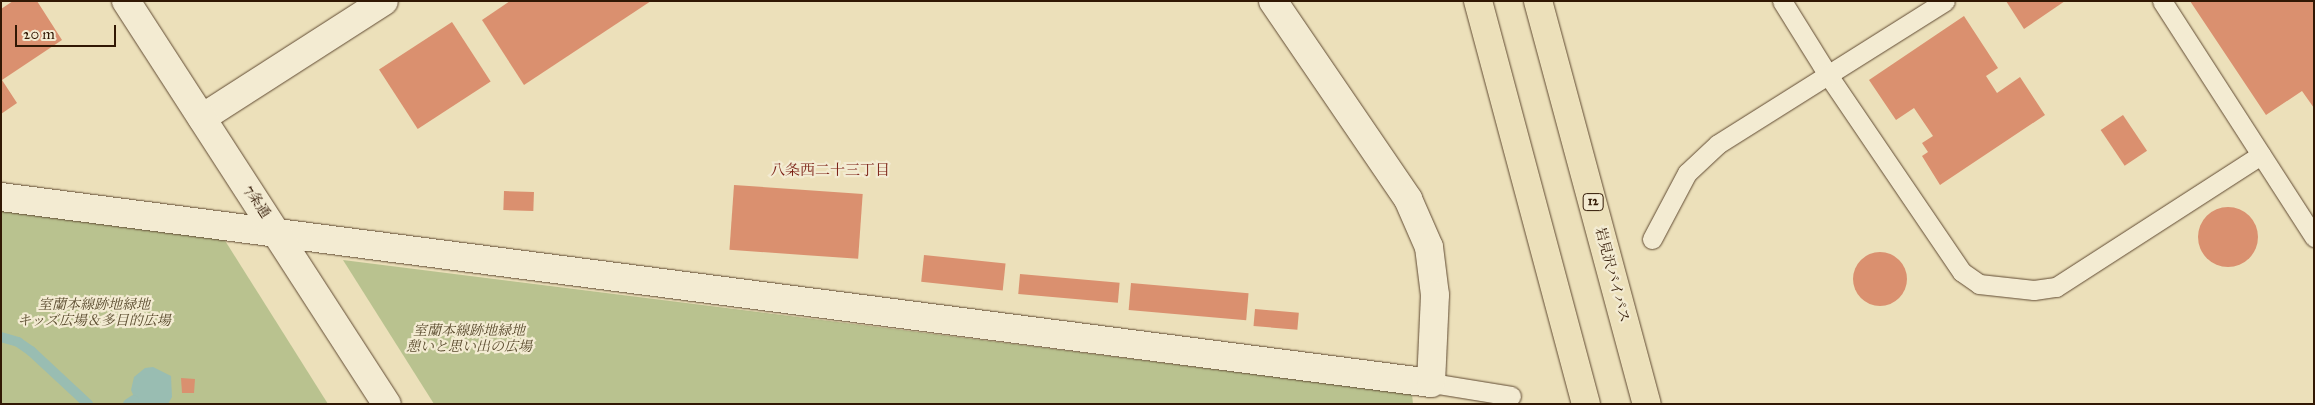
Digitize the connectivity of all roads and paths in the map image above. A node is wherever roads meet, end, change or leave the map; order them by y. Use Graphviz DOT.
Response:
graph roads {
  1 [pos="126,1"];
  2 [pos="384,1"];
  3 [pos="1273,1"];
  4 [pos="1478,1"];
  5 [pos="1538,1"];
  6 [pos="1782,1"];
  7 [pos="1945,1"];
  8 [pos="2162,1"];
  9 [pos="1828,75"];
  10 [pos="202,118"];
  11 [pos="2261,156"];
  12 [pos="1,197"];
  13 [pos="277,233"];
  14 [pos="2314,237"];
  15 [pos="1652,239"];
  16 [pos="1431,383"];
  17 [pos="1511,396"];
  18 [pos="387,404"];
  19 [pos="1586,404"];
  20 [pos="1648,404"];
  1 -- 10 [label="street, 7条通"];
  2 -- 10 [label="street"];
  3 -- 16 [label="street"];
  4 -- 19 [label="highway"];
  5 -- 20 [label="highway, 岩見沢バイパス / 12"];
  6 -- 9 [label="lane"];
  7 -- 9 [label="lane"];
  8 -- 11 [label="lane"];
  9 -- 11 [label="lane"];
  9 -- 15 [label="lane"];
  10 -- 13 [label="street, 7条通"];
  11 -- 14 [label="lane"];
  12 -- 13 [label="street"];
  13 -- 16 [label="street"];
  13 -- 18 [label="street, 7条通"];
  16 -- 17 [label="lane"];
}
